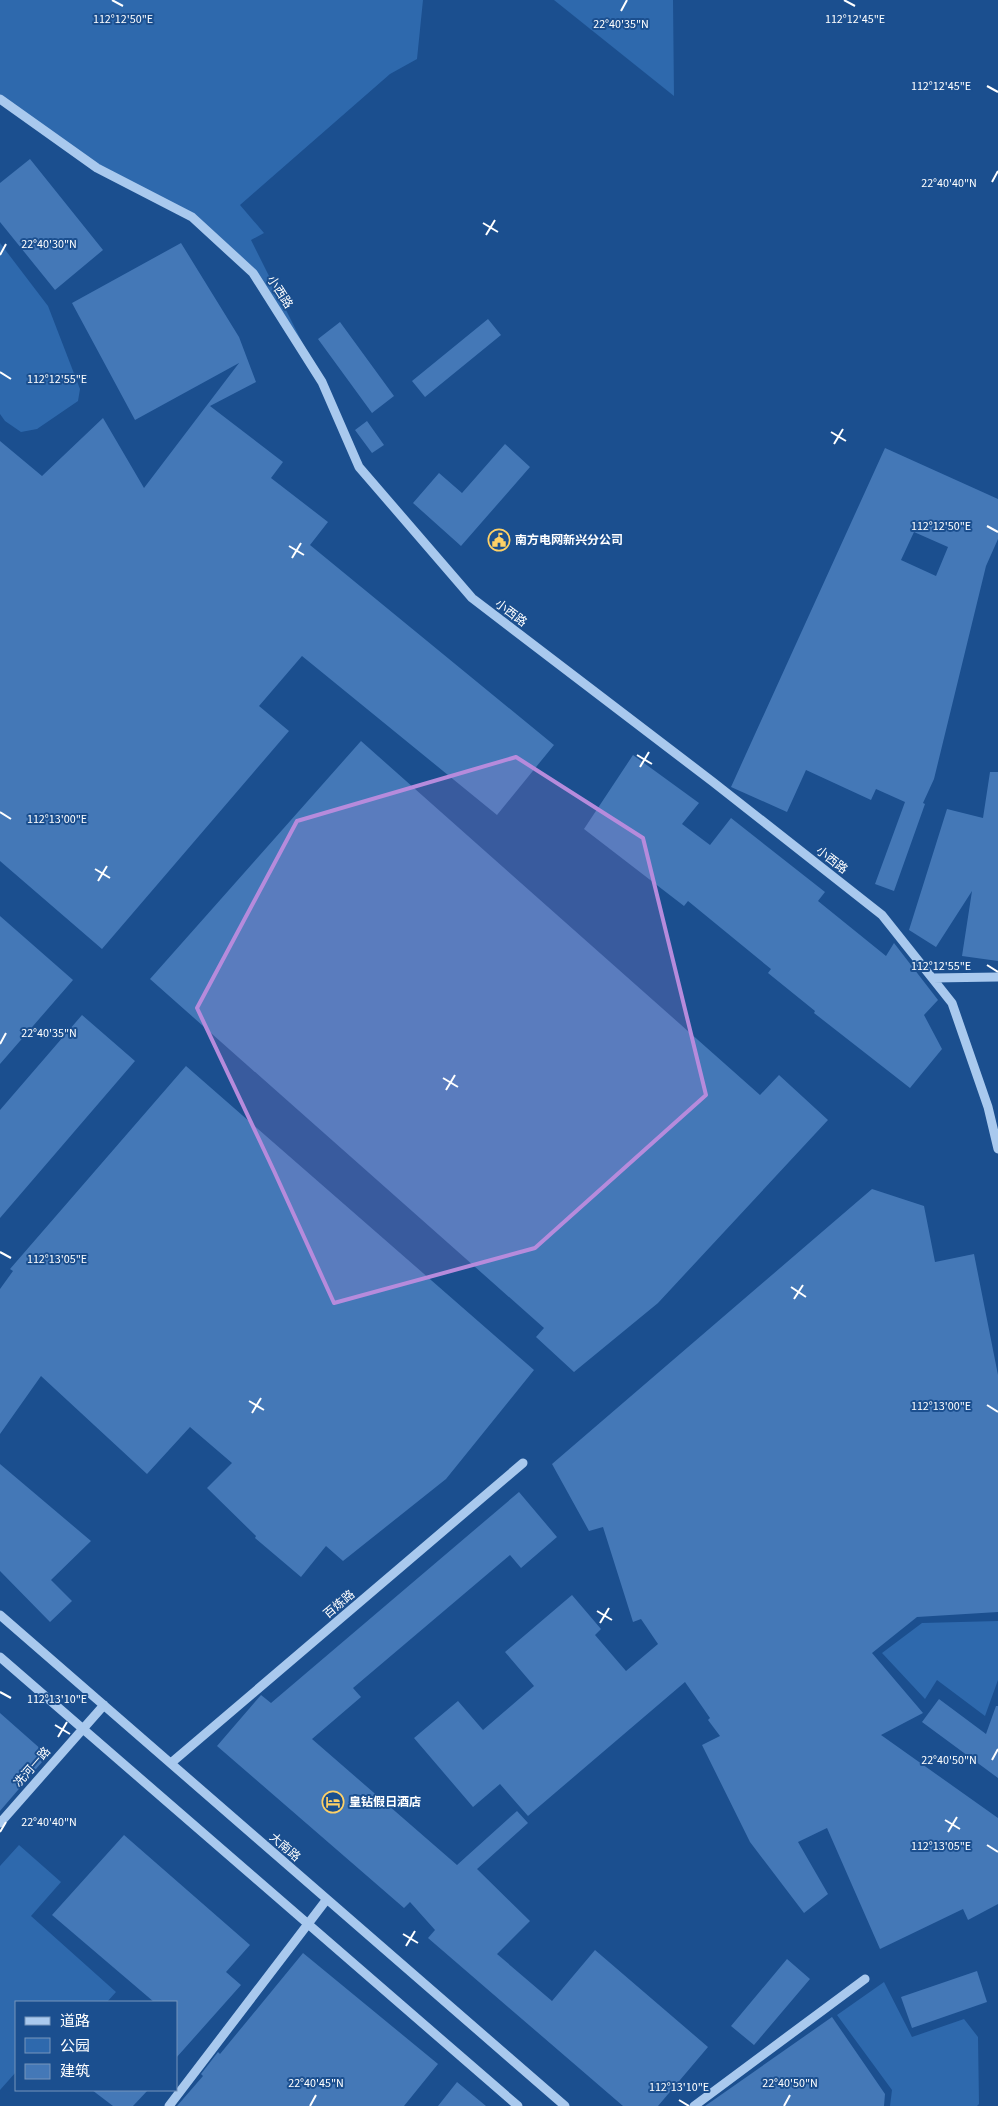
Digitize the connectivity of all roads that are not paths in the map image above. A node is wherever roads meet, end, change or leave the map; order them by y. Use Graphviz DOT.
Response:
graph roads {
  1 [pos="0,99"];
  2 [pos="998,977"];
  3 [pos="932,978"];
  4 [pos="998,1149"];
  5 [pos="523,1464"];
  6 [pos="0,1615"];
  7 [pos="0,1657"];
  8 [pos="104,1706"];
  9 [pos="83,1729"];
  10 [pos="170,1763"];
  11 [pos="0,1823"];
  12 [pos="327,1899"];
  13 [pos="308,1924"];
  14 [pos="865,1979"];
  15 [pos="169,2106"];
  16 [pos="518,2106"];
  17 [pos="565,2106"];
  18 [pos="694,2106"];
  1 -- 3 [label="street, 小西路"];
  2 -- 3 [label="street"];
  3 -- 4 [label="street, 小西路"];
  5 -- 10 [label="street, 百炼路"];
  6 -- 8 [label="street, 大南路"];
  7 -- 9 [label="street"];
  8 -- 9 [label="street, 冼河一路"];
  8 -- 10 [label="street, 大南路"];
  9 -- 11 [label="street, 冼河一路"];
  9 -- 13 [label="street"];
  10 -- 12 [label="street, 大南路"];
  12 -- 13 [label="street"];
  12 -- 17 [label="street, 大南路"];
  13 -- 15 [label="street"];
  13 -- 16 [label="street"];
  14 -- 18 [label="street"];
}
